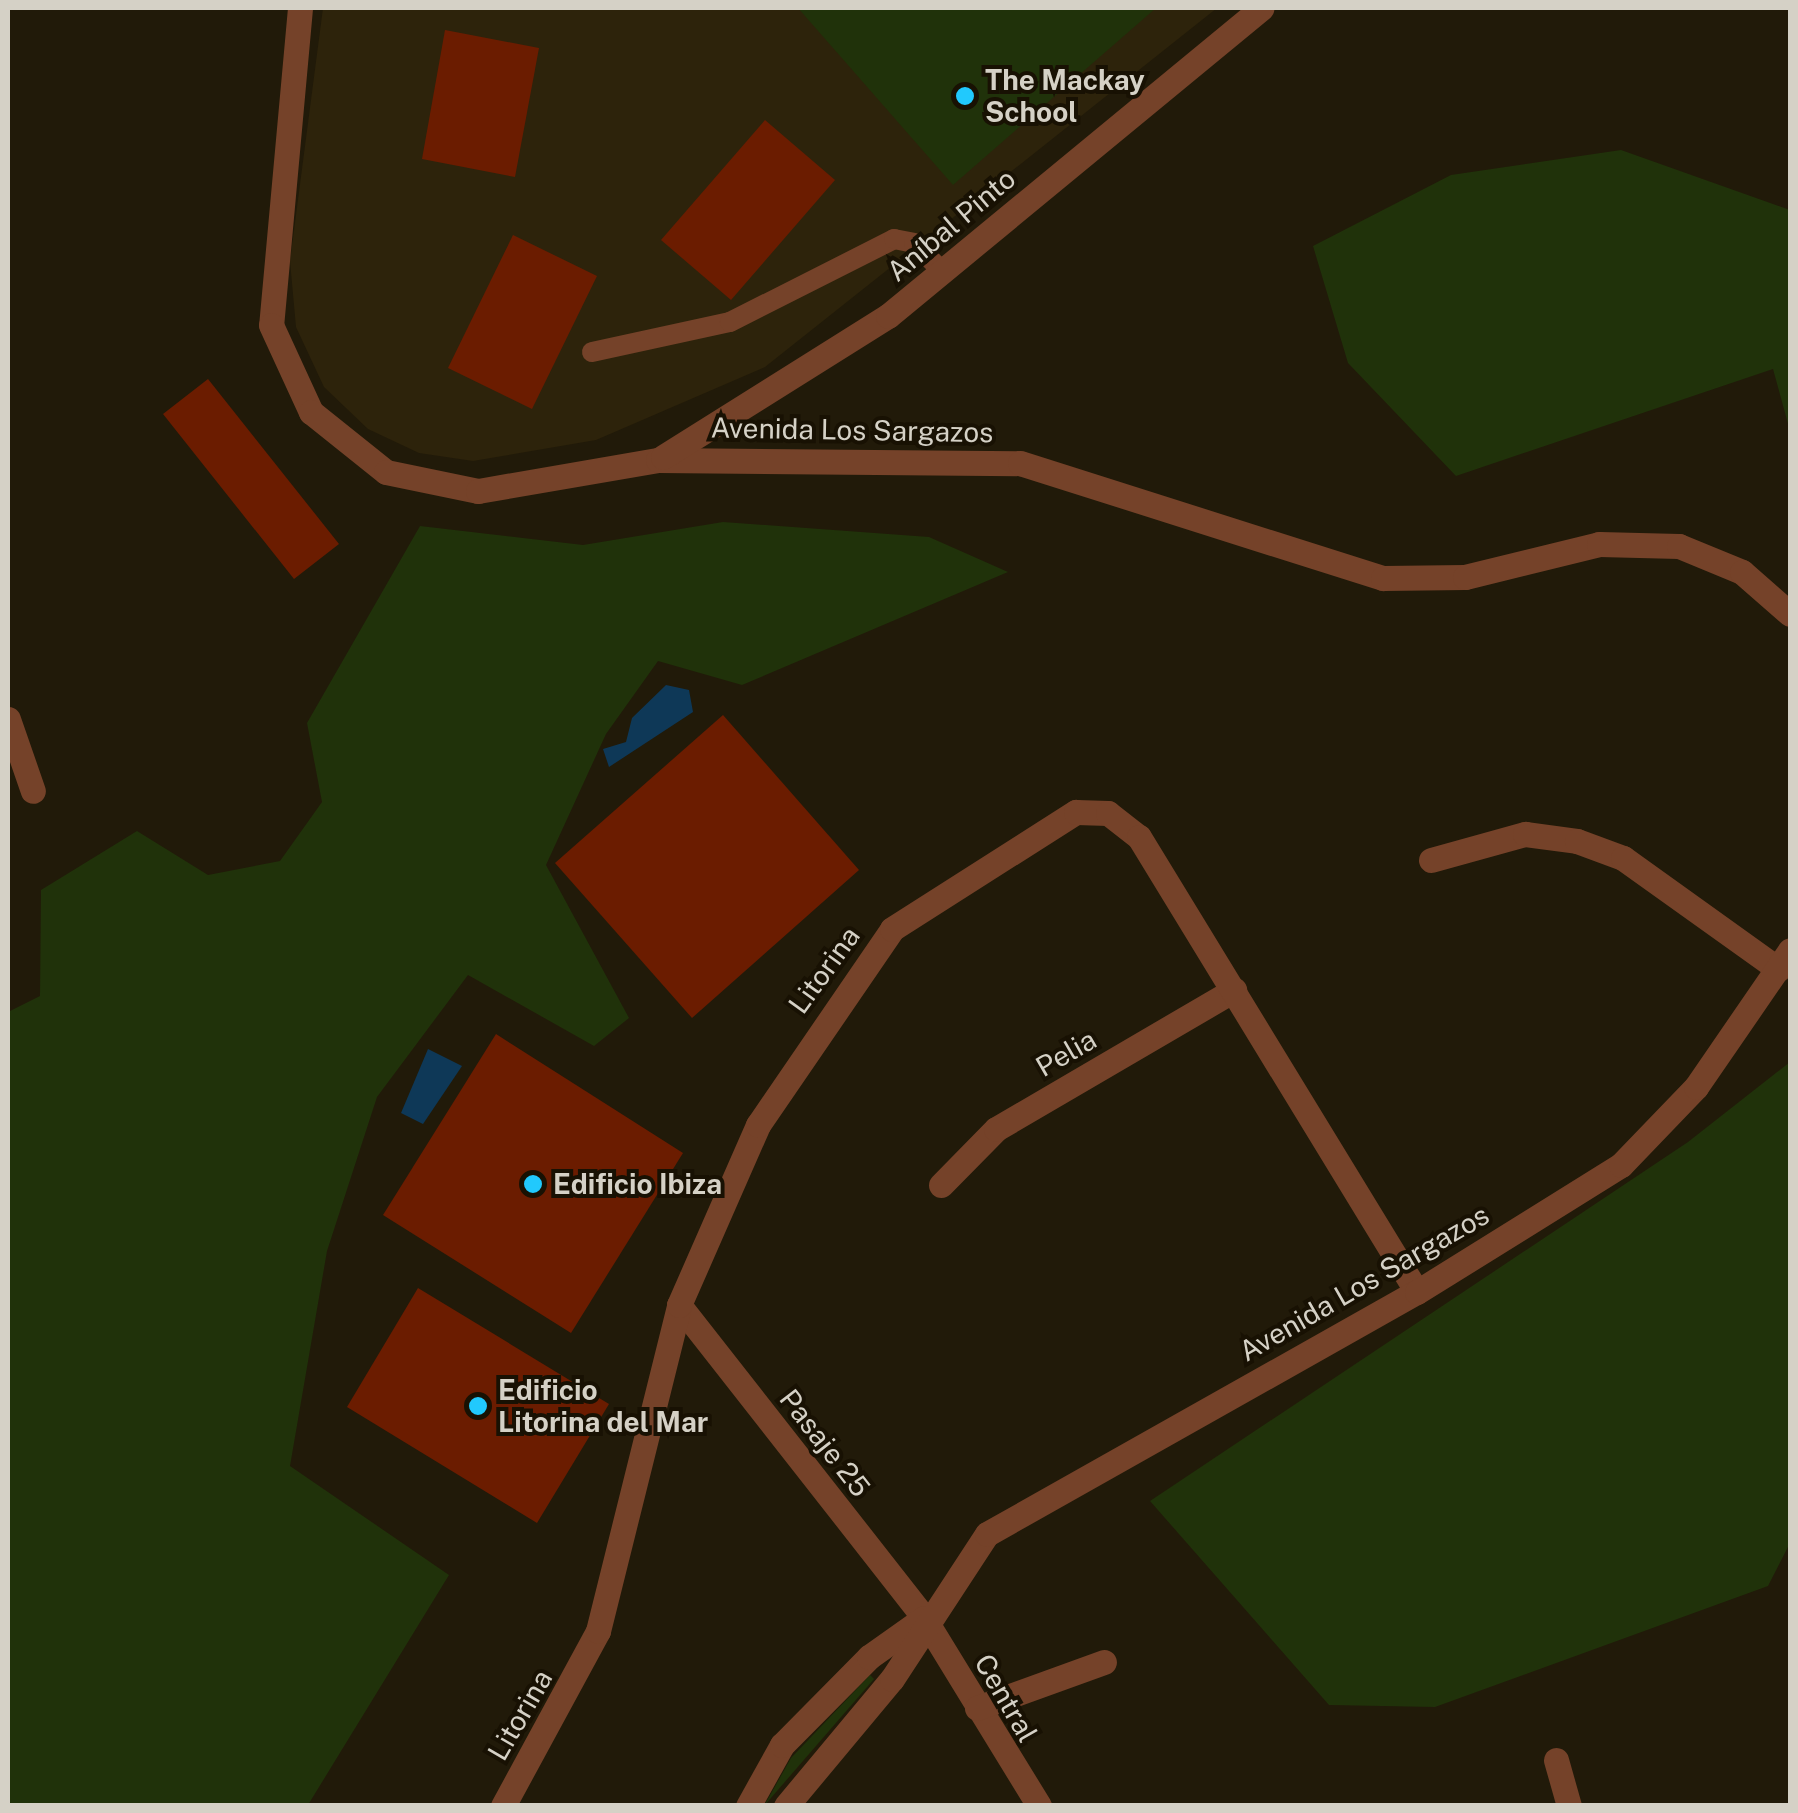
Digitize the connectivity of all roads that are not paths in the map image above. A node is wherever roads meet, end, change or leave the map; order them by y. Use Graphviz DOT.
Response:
graph roads {
  1 [pos="300,8"];
  2 [pos="1261,8"];
  3 [pos="942,271"];
  4 [pos="592,352"];
  5 [pos="658,460"];
  6 [pos="1790,614"];
  7 [pos="8,719"];
  8 [pos="32,791"];
  9 [pos="1431,860"];
  10 [pos="1784,959"];
  11 [pos="1234,990"];
  12 [pos="941,1185"];
  13 [pos="1416,1292"];
  14 [pos="679,1305"];
  15 [pos="924,1618"];
  16 [pos="1104,1662"];
  17 [pos="978,1708"];
  18 [pos="1556,1760"];
  19 [pos="502,1806"];
  20 [pos="748,1806"];
  21 [pos="786,1806"];
  22 [pos="1039,1806"];
  23 [pos="1569,1806"];
  1 -- 5 [label="street, Avenida Los Sargazos"];
  2 -- 3 [label="street, Aníbal Pinto"];
  3 -- 4 [label="lane"];
  3 -- 5 [label="street, Aníbal Pinto"];
  5 -- 6 [label="street, Avenida Los Sargazos"];
  7 -- 8 [label="street"];
  9 -- 10 [label="street"];
  10 -- 13 [label="street, Avenida Los Sargazos"];
  11 -- 12 [label="street, Pelia"];
  11 -- 13 [label="street, Litorina"];
  11 -- 14 [label="street, Litorina"];
  13 -- 15 [label="street, Avenida Los Sargazos"];
  14 -- 15 [label="street, Pasaje 25"];
  14 -- 19 [label="street, Litorina"];
  15 -- 17 [label="street, Central"];
  15 -- 20 [label="street, Avenida Los Sargazos"];
  15 -- 21 [label="street, Avenida Los Sargazos"];
  16 -- 17 [label="street"];
  17 -- 22 [label="street, Central"];
  18 -- 23 [label="street"];
}
